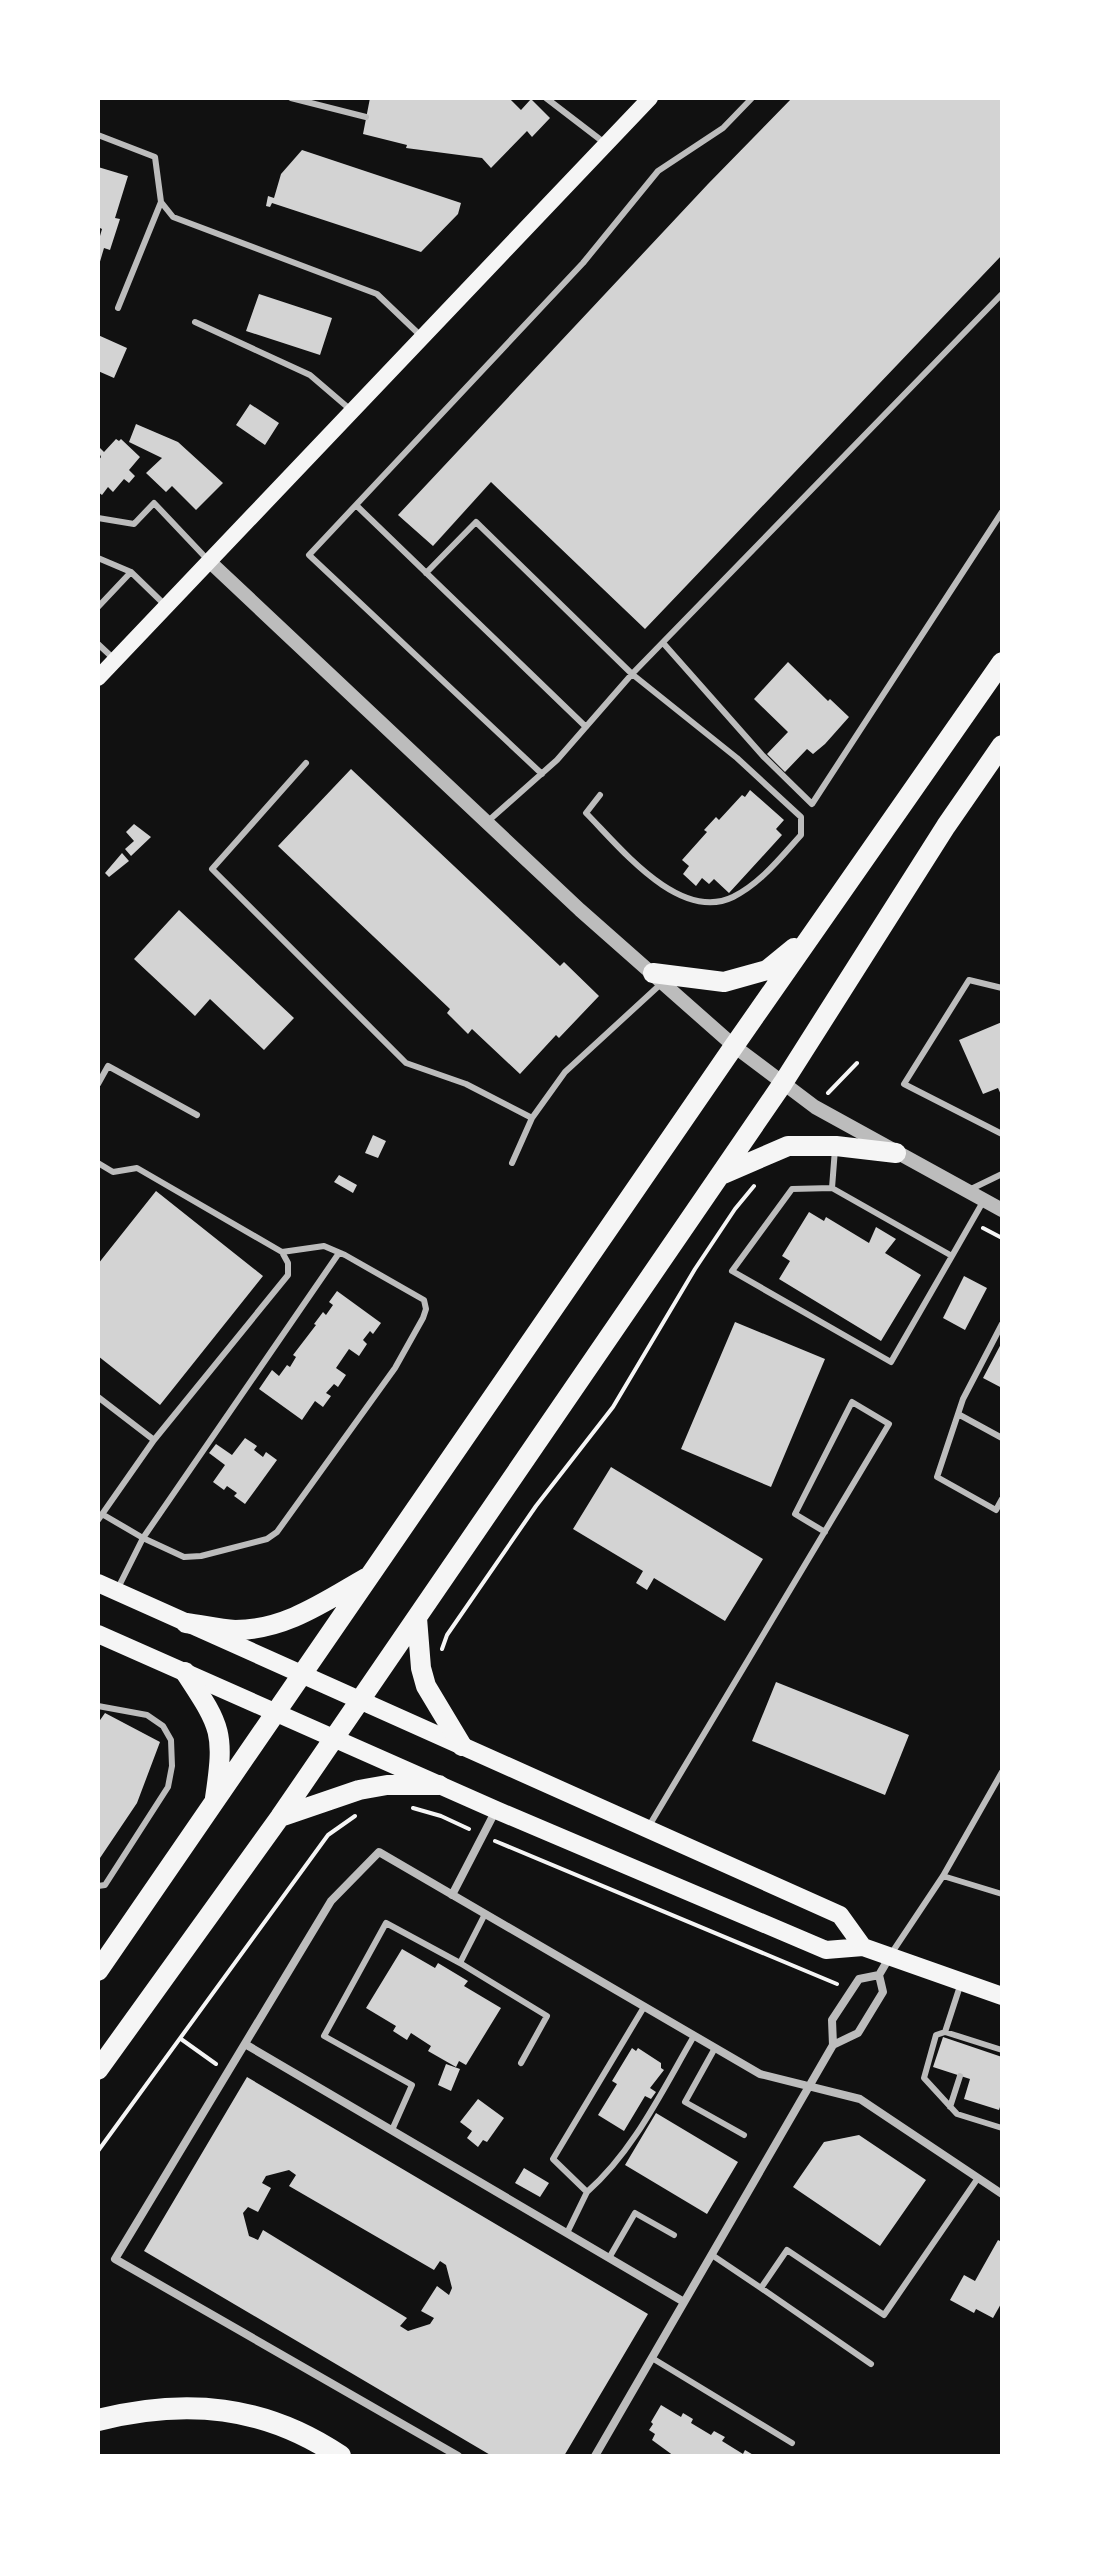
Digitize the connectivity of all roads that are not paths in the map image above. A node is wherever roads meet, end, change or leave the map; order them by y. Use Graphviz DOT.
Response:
graph roads {
  1 [pos="291,98"];
  2 [pos="546,98"];
  3 [pos="650,98"];
  4 [pos="752,98"];
  5 [pos="366,117"];
  6 [pos="98,135"];
  7 [pos="606,144"];
  8 [pos="161,202"];
  9 [pos="1002,294"];
  10 [pos="118,308"];
  11 [pos="195,322"];
  12 [pos="422,337"];
  13 [pos="352,411"];
  14 [pos="357,506"];
  15 [pos="1002,512"];
  16 [pos="98,518"];
  17 [pos="98,558"];
  18 [pos="209,561"];
  19 [pos="131,572"];
  20 [pos="426,573"];
  21 [pos="167,606"];
  22 [pos="98,607"];
  23 [pos="98,644"];
  24 [pos="664,644"];
  25 [pos="115,660"];
  26 [pos="1002,662"];
  27 [pos="632,674"];
  28 [pos="98,678"];
  29 [pos="586,727"];
  30 [pos="1002,745"];
  31 [pos="306,763"];
  32 [pos="542,774"];
  33 [pos="600,795"];
  34 [pos="487,822"];
  35 [pos="813,933"];
  36 [pos="658,978"];
  37 [pos="1002,988"];
  38 [pos="734,1046"];
  39 [pos="98,1060"];
  40 [pos="108,1066"];
  41 [pos="783,1083"];
  42 [pos="98,1084"];
  43 [pos="197,1115"];
  44 [pos="532,1118"];
  45 [pos="1002,1134"];
  46 [pos="836,1146"];
  47 [pos="896,1153"];
  48 [pos="98,1163"];
  49 [pos="512,1163"];
  50 [pos="1002,1174"];
  51 [pos="719,1175"];
  52 [pos="832,1188"];
  53 [pos="967,1191"];
  54 [pos="984,1200"];
  55 [pos="1002,1210"];
  56 [pos="282,1252"];
  57 [pos="339,1253"];
  58 [pos="952,1256"];
  59 [pos="1002,1324"];
  60 [pos="98,1397"];
  61 [pos="958,1414"];
  62 [pos="1002,1438"];
  63 [pos="154,1440"];
  64 [pos="1002,1499"];
  65 [pos="100,1517"];
  66 [pos="825,1532"];
  67 [pos="143,1538"];
  68 [pos="373,1574"];
  69 [pos="98,1583"];
  70 [pos="116,1591"];
  71 [pos="417,1618"];
  72 [pos="186,1623"];
  73 [pos="99,1635"];
  74 [pos="185,1672"];
  75 [pos="303,1674"];
  76 [pos="361,1700"];
  77 [pos="98,1706"];
  78 [pos="277,1712"];
  79 [pos="335,1737"];
  80 [pos="462,1746"];
  81 [pos="1002,1772"];
  82 [pos="439,1785"];
  83 [pos="213,1804"];
  84 [pos="496,1810"];
  85 [pos="280,1817"];
  86 [pos="647,1829"];
  87 [pos="943,1876"];
  88 [pos="98,1886"];
  89 [pos="1002,1894"];
  90 [pos="452,1895"];
  91 [pos="485,1914"];
  92 [pos="863,1947"];
  93 [pos="889,1957"];
  94 [pos="460,1963"];
  95 [pos="98,1971"];
  96 [pos="879,1975"];
  97 [pos="961,1982"];
  98 [pos="1002,1996"];
  99 [pos="644,2007"];
  100 [pos="945,2032"];
  101 [pos="694,2036"];
  102 [pos="245,2044"];
  103 [pos="833,2045"];
  104 [pos="715,2048"];
  105 [pos="1002,2050"];
  106 [pos="521,2063"];
  107 [pos="98,2070"];
  108 [pos="960,2076"];
  109 [pos="809,2087"];
  110 [pos="950,2107"];
  111 [pos="1002,2128"];
  112 [pos="392,2130"];
  113 [pos="744,2135"];
  114 [pos="978,2178"];
  115 [pos="587,2192"];
  116 [pos="1002,2194"];
  117 [pos="567,2233"];
  118 [pos="674,2235"];
  119 [pos="712,2255"];
  120 [pos="609,2258"];
  121 [pos="761,2288"];
  122 [pos="684,2302"];
  123 [pos="652,2358"];
  124 [pos="871,2364"];
  125 [pos="98,2420"];
  126 [pos="792,2443"];
  127 [pos="340,2456"];
  128 [pos="458,2456"];
  129 [pos="595,2456"];
  1 -- 5 [label="lane"];
  2 -- 7 [label="lane"];
  3 -- 7 [label="main road"];
  4 -- 14 [label="lane"];
  6 -- 8 [label="lane"];
  7 -- 12 [label="main road"];
  8 -- 10 [label="lane"];
  8 -- 12 [label="lane"];
  9 -- 24 [label="lane"];
  11 -- 13 [label="lane"];
  12 -- 13 [label="main road"];
  13 -- 18 [label="main road"];
  14 -- 20 [label="lane"];
  14 -- 32 [label="lane"];
  15 -- 24 [label="lane"];
  16 -- 18 [label="lane"];
  17 -- 19 [label="lane"];
  18 -- 21 [label="main road"];
  18 -- 34 [label="street"];
  19 -- 21 [label="lane"];
  19 -- 22 [label="lane"];
  20 -- 27 [label="lane"];
  20 -- 29 [label="lane"];
  21 -- 25 [label="main road"];
  23 -- 25 [label="lane"];
  24 -- 27 [label="lane"];
  25 -- 28 [label="main road"];
  26 -- 35 [label="highway"];
  27 -- 29 [label="lane"];
  27 -- 33 [label="lane"];
  29 -- 32 [label="lane"];
  30 -- 41 [label="highway"];
  31 -- 44 [label="lane"];
  32 -- 34 [label="lane"];
  34 -- 36 [label="street"];
  35 -- 36 [label="highway"];
  35 -- 38 [label="highway"];
  36 -- 38 [label="street"];
  36 -- 44 [label="lane"];
  37 -- 45 [label="lane"];
  38 -- 41 [label="street"];
  38 -- 68 [label="highway"];
  39 -- 40 [label="lane"];
  40 -- 42 [label="lane"];
  40 -- 43 [label="lane"];
  41 -- 47 [label="street"];
  41 -- 51 [label="highway"];
  44 -- 49 [label="lane"];
  46 -- 47 [label="highway"];
  46 -- 51 [label="highway"];
  46 -- 52 [label="lane"];
  47 -- 53 [label="street"];
  48 -- 56 [label="lane"];
  50 -- 53 [label="lane"];
  51 -- 71 [label="highway"];
  52 -- 58 [label="lane"];
  52 -- 58 [label="lane"];
  53 -- 54 [label="street"];
  54 -- 55 [label="street"];
  54 -- 58 [label="lane"];
  56 -- 57 [label="lane"];
  56 -- 63 [label="lane"];
  57 -- 67 [label="lane"];
  57 -- 67 [label="lane"];
  59 -- 61 [label="lane"];
  60 -- 63 [label="lane"];
  61 -- 62 [label="lane"];
  61 -- 64 [label="lane"];
  63 -- 65 [label="lane"];
  65 -- 67 [label="lane"];
  66 -- 66 [label="lane"];
  66 -- 86 [label="lane"];
  67 -- 70 [label="lane"];
  68 -- 72 [label="highway"];
  68 -- 75 [label="highway"];
  69 -- 70 [label="main road"];
  70 -- 72 [label="main road"];
  71 -- 76 [label="highway"];
  71 -- 80 [label="highway"];
  72 -- 75 [label="main road"];
  73 -- 74 [label="main road"];
  74 -- 78 [label="main road"];
  74 -- 83 [label="highway"];
  75 -- 76 [label="main road"];
  75 -- 78 [label="highway"];
  76 -- 79 [label="highway"];
  76 -- 80 [label="main road"];
  77 -- 88 [label="lane"];
  78 -- 79 [label="main road"];
  78 -- 83 [label="highway"];
  79 -- 82 [label="main road"];
  79 -- 85 [label="highway"];
  80 -- 86 [label="main road"];
  81 -- 87 [label="lane"];
  82 -- 84 [label="main road"];
  82 -- 85 [label="highway"];
  83 -- 95 [label="highway"];
  84 -- 90 [label="street"];
  84 -- 92 [label="main road"];
  85 -- 107 [label="highway"];
  86 -- 92 [label="main road"];
  87 -- 89 [label="lane"];
  87 -- 93 [label="lane"];
  90 -- 91 [label="street"];
  90 -- 102 [label="street"];
  91 -- 94 [label="lane"];
  91 -- 99 [label="street"];
  92 -- 93 [label="main road"];
  93 -- 96 [label="street"];
  93 -- 97 [label="main road"];
  94 -- 106 [label="lane"];
  94 -- 112 [label="lane"];
  96 -- 103 [label="street"];
  96 -- 103 [label="street"];
  97 -- 98 [label="main road"];
  97 -- 100 [label="lane"];
  99 -- 101 [label="street"];
  99 -- 115 [label="lane"];
  100 -- 105 [label="lane"];
  100 -- 110 [label="lane"];
  101 -- 104 [label="street"];
  101 -- 115 [label="lane"];
  102 -- 112 [label="street"];
  102 -- 128 [label="street"];
  103 -- 109 [label="street"];
  104 -- 109 [label="street"];
  104 -- 113 [label="lane"];
  108 -- 110 [label="lane"];
  109 -- 114 [label="street"];
  109 -- 119 [label="street"];
  110 -- 111 [label="lane"];
  112 -- 117 [label="street"];
  114 -- 116 [label="street"];
  114 -- 121 [label="lane"];
  115 -- 117 [label="lane"];
  117 -- 120 [label="street"];
  118 -- 120 [label="lane"];
  119 -- 121 [label="lane"];
  119 -- 122 [label="street"];
  120 -- 122 [label="street"];
  121 -- 124 [label="lane"];
  122 -- 123 [label="street"];
  123 -- 126 [label="lane"];
  123 -- 129 [label="street"];
  125 -- 127 [label="highway"];
}
